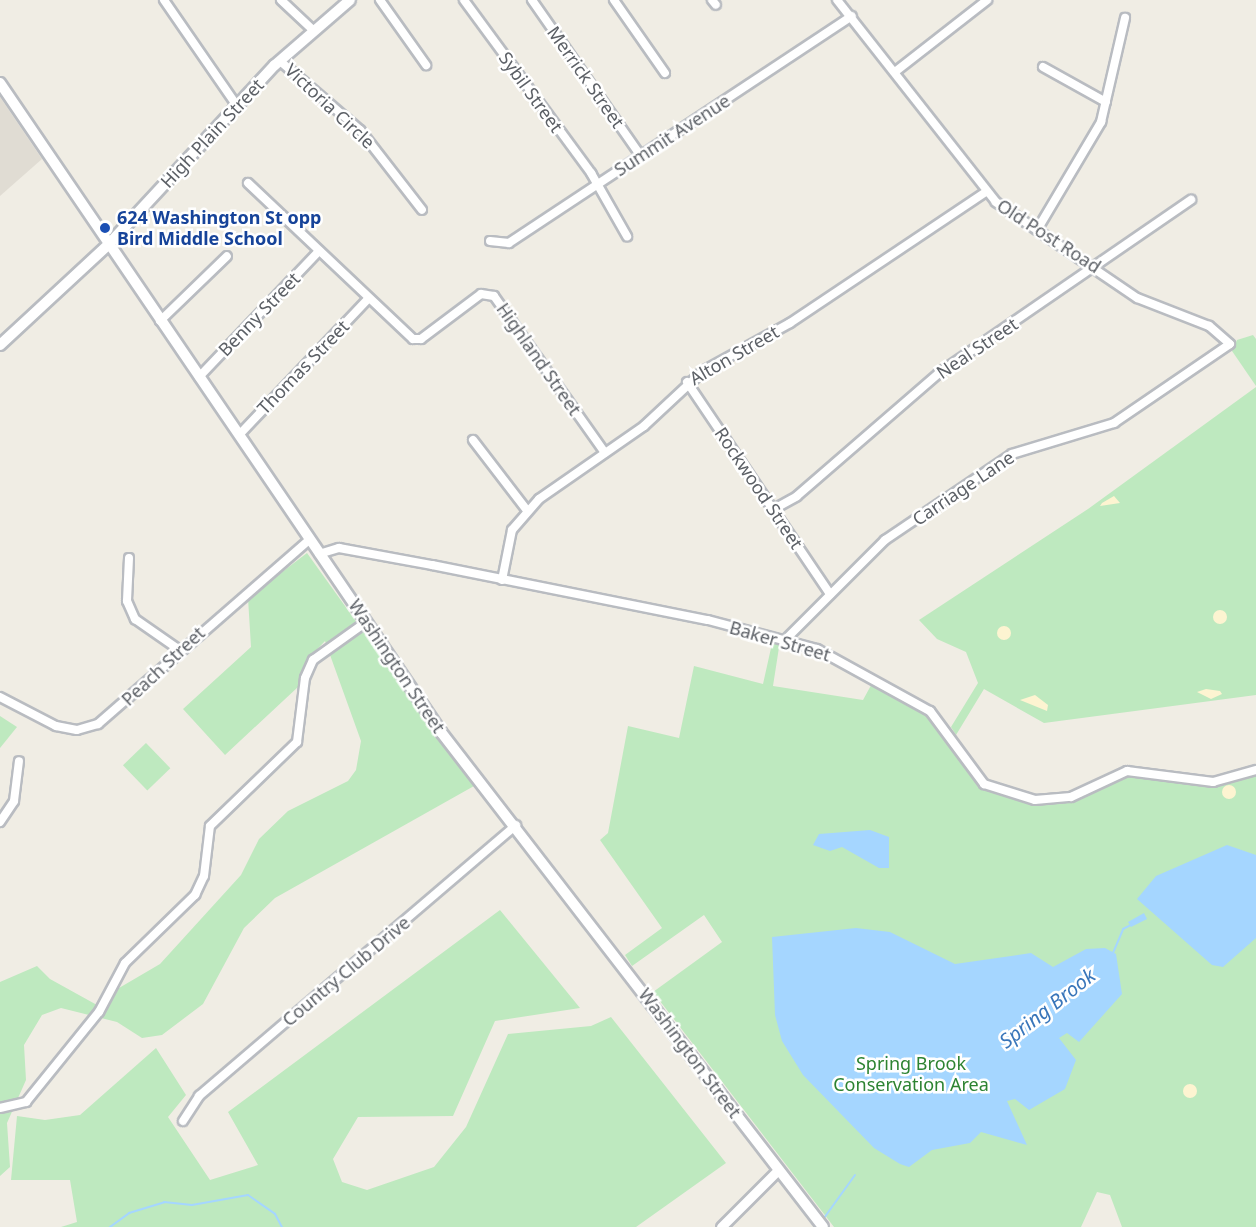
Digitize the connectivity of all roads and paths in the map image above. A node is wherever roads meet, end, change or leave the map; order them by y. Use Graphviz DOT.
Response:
graph roads {
  1 [pos="164,0"];
  2 [pos="281,0"];
  3 [pos="351,0"];
  4 [pos="380,0"];
  5 [pos="464,0"];
  6 [pos="532,0"];
  7 [pos="614,0"];
  8 [pos="837,0"];
  9 [pos="987,0"];
  10 [pos="852,16"];
  11 [pos="1125,18"];
  12 [pos="313,30"];
  13 [pos="280,61"];
  14 [pos="426,65"];
  15 [pos="1043,67"];
  16 [pos="665,72"];
  17 [pos="896,72"];
  18 [pos="0,83"];
  19 [pos="1106,102"];
  20 [pos="237,106"];
  21 [pos="640,155"];
  22 [pos="248,183"];
  23 [pos="597,184"];
  24 [pos="986,192"];
  25 [pos="1191,200"];
  26 [pos="422,210"];
  27 [pos="1037,230"];
  28 [pos="627,236"];
  29 [pos="490,241"];
  30 [pos="109,244"];
  31 [pos="319,251"];
  32 [pos="227,256"];
  33 [pos="1098,267"];
  34 [pos="368,300"];
  35 [pos="160,321"];
  36 [pos="1230,344"];
  37 [pos="0,345"];
  38 [pos="199,377"];
  39 [pos="687,382"];
  40 [pos="239,435"];
  41 [pos="473,440"];
  42 [pos="605,453"];
  43 [pos="526,509"];
  44 [pos="774,509"];
  45 [pos="309,539"];
  46 [pos="319,554"];
  47 [pos="129,558"];
  48 [pos="502,579"];
  49 [pos="830,594"];
  50 [pos="366,622"];
  51 [pos="786,639"];
  52 [pos="180,651"];
  53 [pos="0,697"];
  54 [pos="19,761"];
  55 [pos="1256,770"];
  56 [pos="0,822"];
  57 [pos="516,825"];
  58 [pos="0,1108"];
  59 [pos="183,1121"];
  60 [pos="778,1170"];
  61 [pos="721,1227"];
  62 [pos="823,1227"];
  1 -- 20 [label="street"];
  2 -- 12 [label="street"];
  3 -- 12 [label="main road, High Plain Street"];
  4 -- 14 [label="street"];
  5 -- 23 [label="street, Sybil Street"];
  6 -- 21 [label="street, Merrick Street"];
  7 -- 16 [label="street"];
  8 -- 10 [label="street, Old Post Road"];
  9 -- 17 [label="street"];
  10 -- 17 [label="street, Old Post Road"];
  10 -- 21 [label="street, Summit Avenue"];
  11 -- 19 [label="street"];
  12 -- 13 [label="main road, High Plain Street"];
  13 -- 20 [label="main road, High Plain Street"];
  13 -- 26 [label="street, Victoria Circle"];
  15 -- 19 [label="street"];
  17 -- 24 [label="street, Old Post Road"];
  18 -- 30 [label="main road, Washington Street"];
  19 -- 27 [label="street"];
  20 -- 30 [label="main road, High Plain Street"];
  21 -- 23 [label="street, Summit Avenue"];
  22 -- 31 [label="street, Highland Street"];
  23 -- 28 [label="street, Sybil Street"];
  23 -- 29 [label="street, Summit Avenue"];
  24 -- 27 [label="street, Old Post Road"];
  24 -- 39 [label="street, Alton Street"];
  25 -- 33 [label="street, Neal Street"];
  27 -- 33 [label="street, Old Post Road"];
  30 -- 35 [label="main road, Washington Street"];
  30 -- 37 [label="main road, High Plain Street"];
  31 -- 34 [label="street, Highland Street"];
  31 -- 38 [label="street, Benny Street"];
  32 -- 35 [label="street"];
  33 -- 36 [label="street, Old Post Road"];
  33 -- 44 [label="street, Neal Street"];
  34 -- 40 [label="street, Thomas Street"];
  34 -- 42 [label="street, Highland Street"];
  35 -- 38 [label="main road, Washington Street"];
  36 -- 49 [label="street, Carriage Lane"];
  38 -- 40 [label="main road, Washington Street"];
  39 -- 42 [label="street, Alton Street"];
  39 -- 44 [label="street, Rockwood Street"];
  40 -- 45 [label="main road, Washington Street"];
  41 -- 43 [label="street"];
  42 -- 43 [label="street, Alton Street"];
  43 -- 48 [label="street, Alton Street"];
  44 -- 49 [label="street, Rockwood Street"];
  45 -- 46 [label="main road, Washington Street"];
  45 -- 52 [label="street, Peach Street"];
  46 -- 48 [label="street, Baker Street"];
  46 -- 50 [label="main road, Washington Street"];
  47 -- 52 [label="street"];
  48 -- 51 [label="street, Baker Street"];
  49 -- 51 [label="street, Carriage Lane"];
  50 -- 57 [label="main road, Washington Street"];
  50 -- 58 [label="street"];
  51 -- 55 [label="street, Baker Street"];
  52 -- 53 [label="street, Peach Street"];
  54 -- 56 [label="street"];
  57 -- 59 [label="street, Country Club Drive"];
  57 -- 60 [label="main road, Washington Street"];
  60 -- 61 [label="street"];
  60 -- 62 [label="main road, Washington Street"];
}
